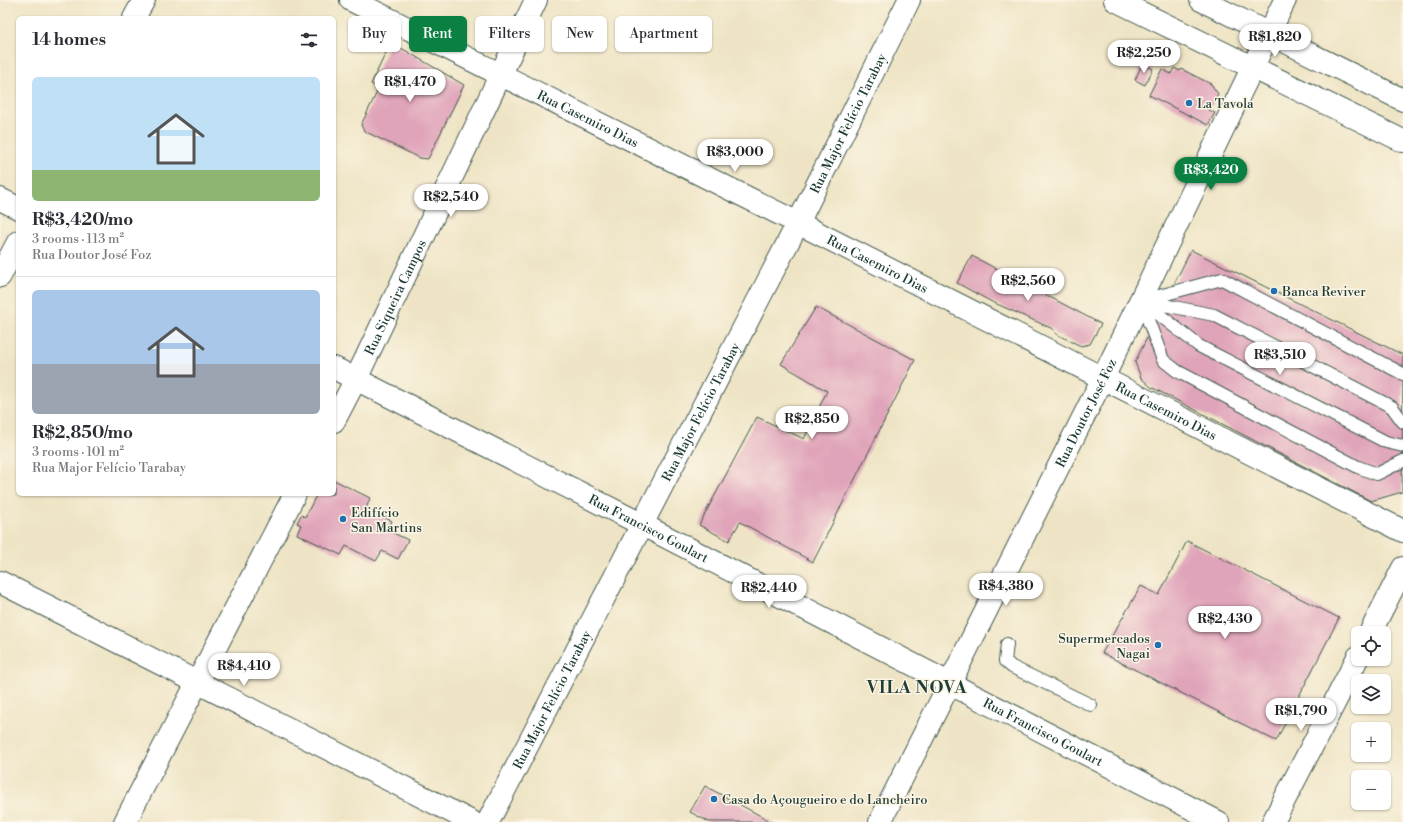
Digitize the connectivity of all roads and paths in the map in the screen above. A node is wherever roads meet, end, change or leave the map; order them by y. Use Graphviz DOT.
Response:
graph roads {
  1 [pos="144,0"];
  2 [pos="351,0"];
  3 [pos="536,0"];
  4 [pos="909,0"];
  5 [pos="1115,0"];
  6 [pos="1201,0"];
  7 [pos="1285,0"];
  8 [pos="135,16"];
  9 [pos="1268,34"];
  10 [pos="1252,67"];
  11 [pos="500,76"];
  12 [pos="1403,100"];
  13 [pos="1403,141"];
  14 [pos="0,199"];
  15 [pos="16,207"];
  16 [pos="798,223"];
  17 [pos="16,246"];
  18 [pos="0,276"];
  19 [pos="1141,301"];
  20 [pos="336,369"];
  21 [pos="1403,374"];
  22 [pos="1103,378"];
  23 [pos="356,379"];
  24 [pos="336,416"];
  25 [pos="1403,422"];
  26 [pos="1403,446"];
  27 [pos="1403,461"];
  28 [pos="295,496"];
  29 [pos="642,524"];
  30 [pos="1403,531"];
  31 [pos="1403,568"];
  32 [pos="0,582"];
  33 [pos="1374,626"];
  34 [pos="1007,644"];
  35 [pos="1353,666"];
  36 [pos="197,682"];
  37 [pos="950,683"];
  38 [pos="1091,705"];
  39 [pos="125,822"];
  40 [pos="472,822"];
  41 [pos="488,822"];
  42 [pos="880,822"];
  43 [pos="1218,822"];
  44 [pos="1273,822"];
  1 -- 8 [label="street"];
  2 -- 11 [label="street, Rua Casemiro Dias"];
  3 -- 11 [label="street, Rua Siqueira Campos"];
  4 -- 16 [label="street, Rua Major Felício Tarabay"];
  5 -- 10 [label="street"];
  6 -- 9 [label="street"];
  7 -- 9 [label="street, Rua Doutor José Foz"];
  9 -- 10 [label="street, Rua Doutor José Foz"];
  9 -- 12 [label="street"];
  10 -- 13 [label="street"];
  10 -- 19 [label="street, Rua Doutor José Foz"];
  11 -- 16 [label="street, Rua Casemiro Dias"];
  11 -- 23 [label="street, Rua Siqueira Campos"];
  14 -- 15 [label="street"];
  16 -- 22 [label="street, Rua Casemiro Dias"];
  16 -- 29 [label="street, Rua Major Felício Tarabay"];
  17 -- 18 [label="street"];
  19 -- 21 [label="lane"];
  19 -- 22 [label="street, Rua Doutor José Foz"];
  19 -- 25 [label="lane"];
  19 -- 26 [label="lane"];
  19 -- 27 [label="lane"];
  20 -- 23 [label="street, Rua Francisco Goulart"];
  22 -- 30 [label="street, Rua Casemiro Dias"];
  22 -- 37 [label="street, Rua Doutor José Foz"];
  23 -- 24 [label="street, Rua Siqueira Campos"];
  23 -- 29 [label="street, Rua Francisco Goulart"];
  28 -- 36 [label="street"];
  29 -- 37 [label="street, Rua Francisco Goulart"];
  29 -- 41 [label="street, Rua Major Felício Tarabay"];
  31 -- 33 [label="street"];
  32 -- 36 [label="street"];
  34 -- 38 [label="lane"];
  35 -- 44 [label="street"];
  36 -- 39 [label="street"];
  36 -- 40 [label="street"];
  37 -- 42 [label="street, Rua Doutor José Foz"];
  37 -- 43 [label="street, Rua Francisco Goulart"];
}
